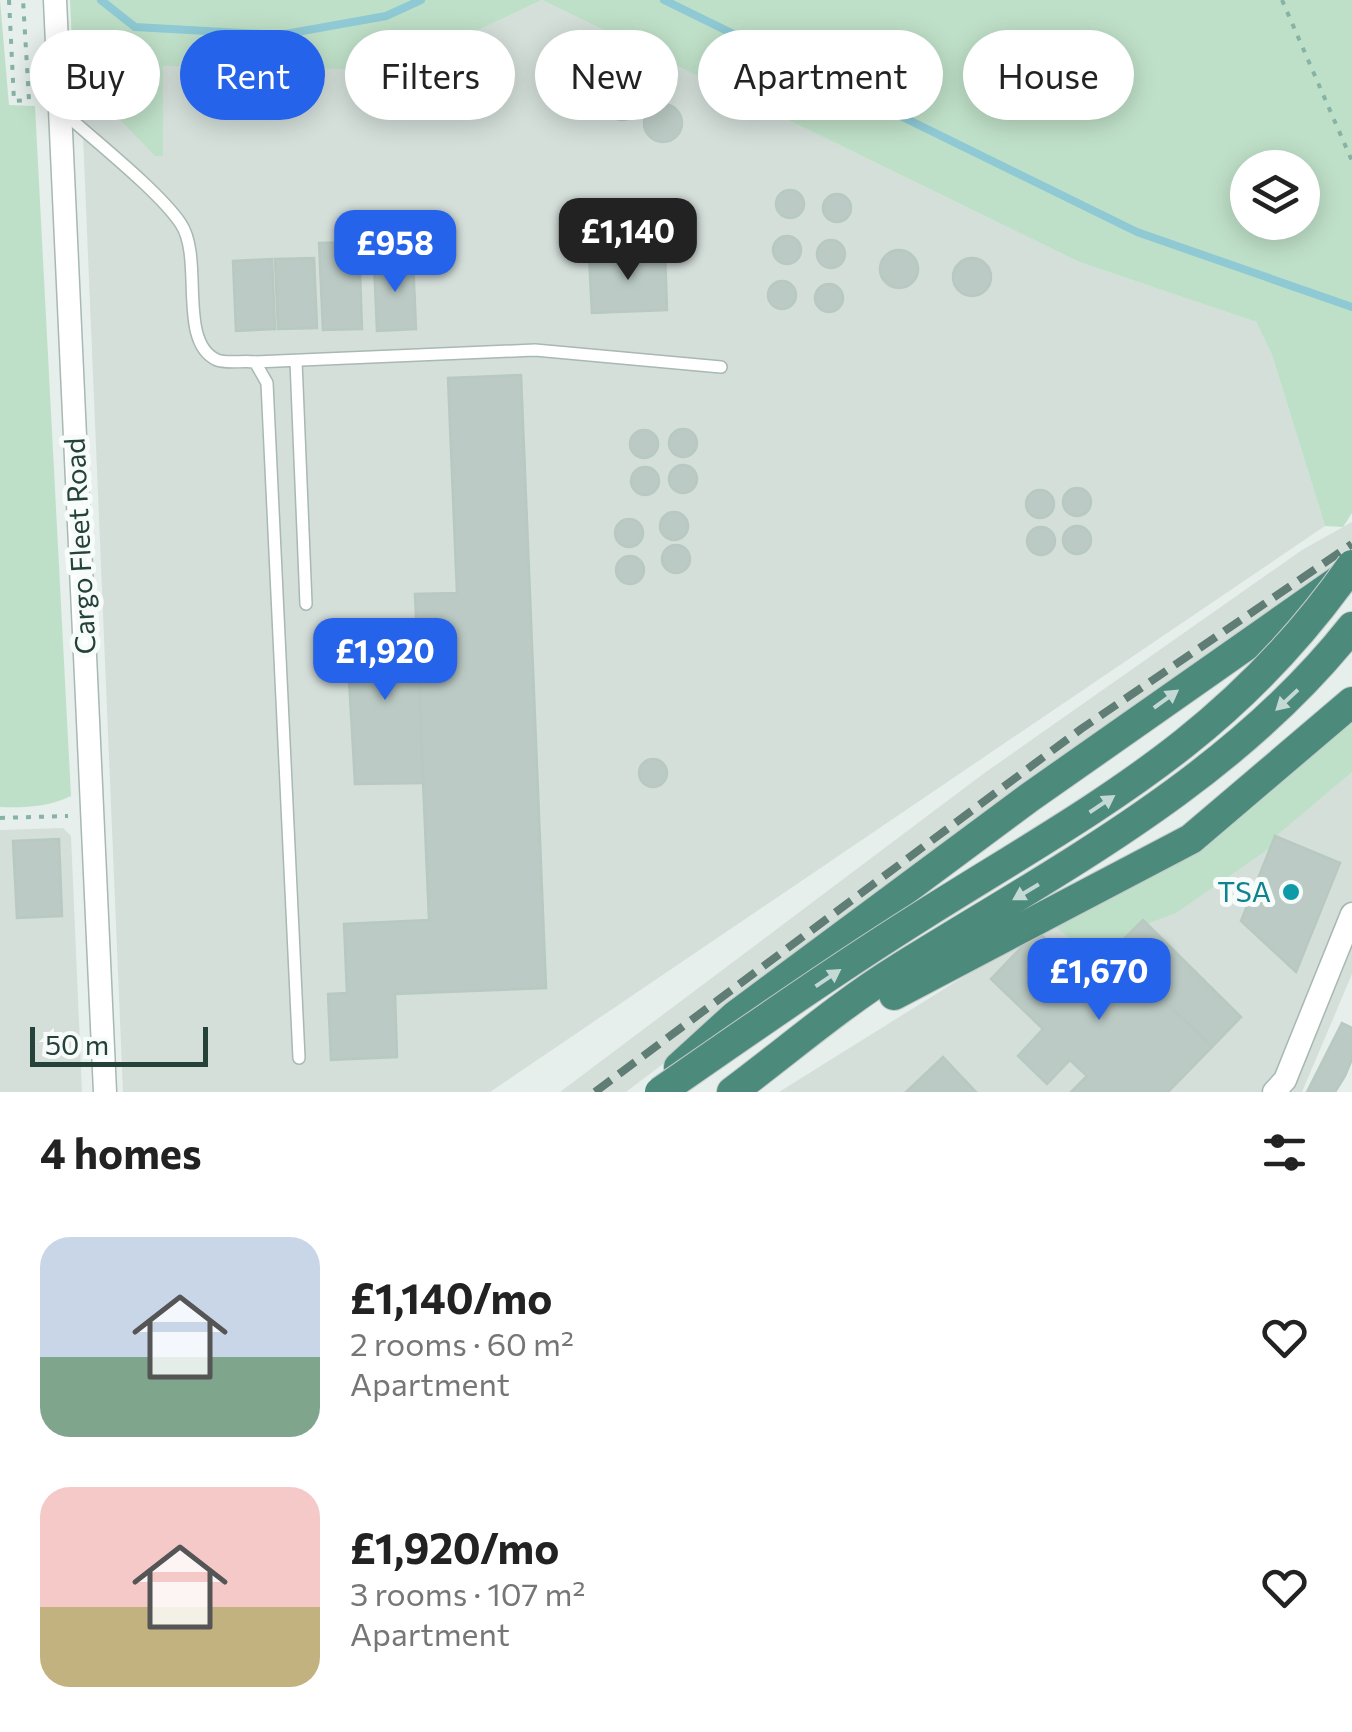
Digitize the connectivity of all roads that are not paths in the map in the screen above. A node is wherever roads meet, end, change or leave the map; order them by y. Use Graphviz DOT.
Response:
graph roads {
  1 [pos="54,0"];
  2 [pos="56,30"];
  3 [pos="61,120"];
  4 [pos="72,120"];
  5 [pos="296,361"];
  6 [pos="255,362"];
  7 [pos="721,367"];
  8 [pos="1352,565"];
  9 [pos="1352,574"];
  10 [pos="306,604"];
  11 [pos="1352,628"];
  12 [pos="1352,702"];
  13 [pos="1352,914"];
  14 [pos="299,1058"];
  15 [pos="741,1085"];
  16 [pos="105,1092"];
  17 [pos="651,1092"];
  18 [pos="660,1092"];
  19 [pos="1274,1092"];
  1 -- 2 [label="street, Cargo Fleet Road"];
  3 -- 16 [label="street, Cargo Fleet Road"];
  4 -- 6 [label="lane"];
  5 -- 6 [label="lane"];
  5 -- 7 [label="lane"];
  5 -- 10 [label="lane"];
  6 -- 14 [label="lane"];
  18 -- 8 [label="highway, one-way, bridge"];
  17 -- 9 [label="highway, one-way"];
  11 -- 15 [label="highway, one-way"];
  12 -- 15 [label="highway"];
  13 -- 19 [label="street"];
}
